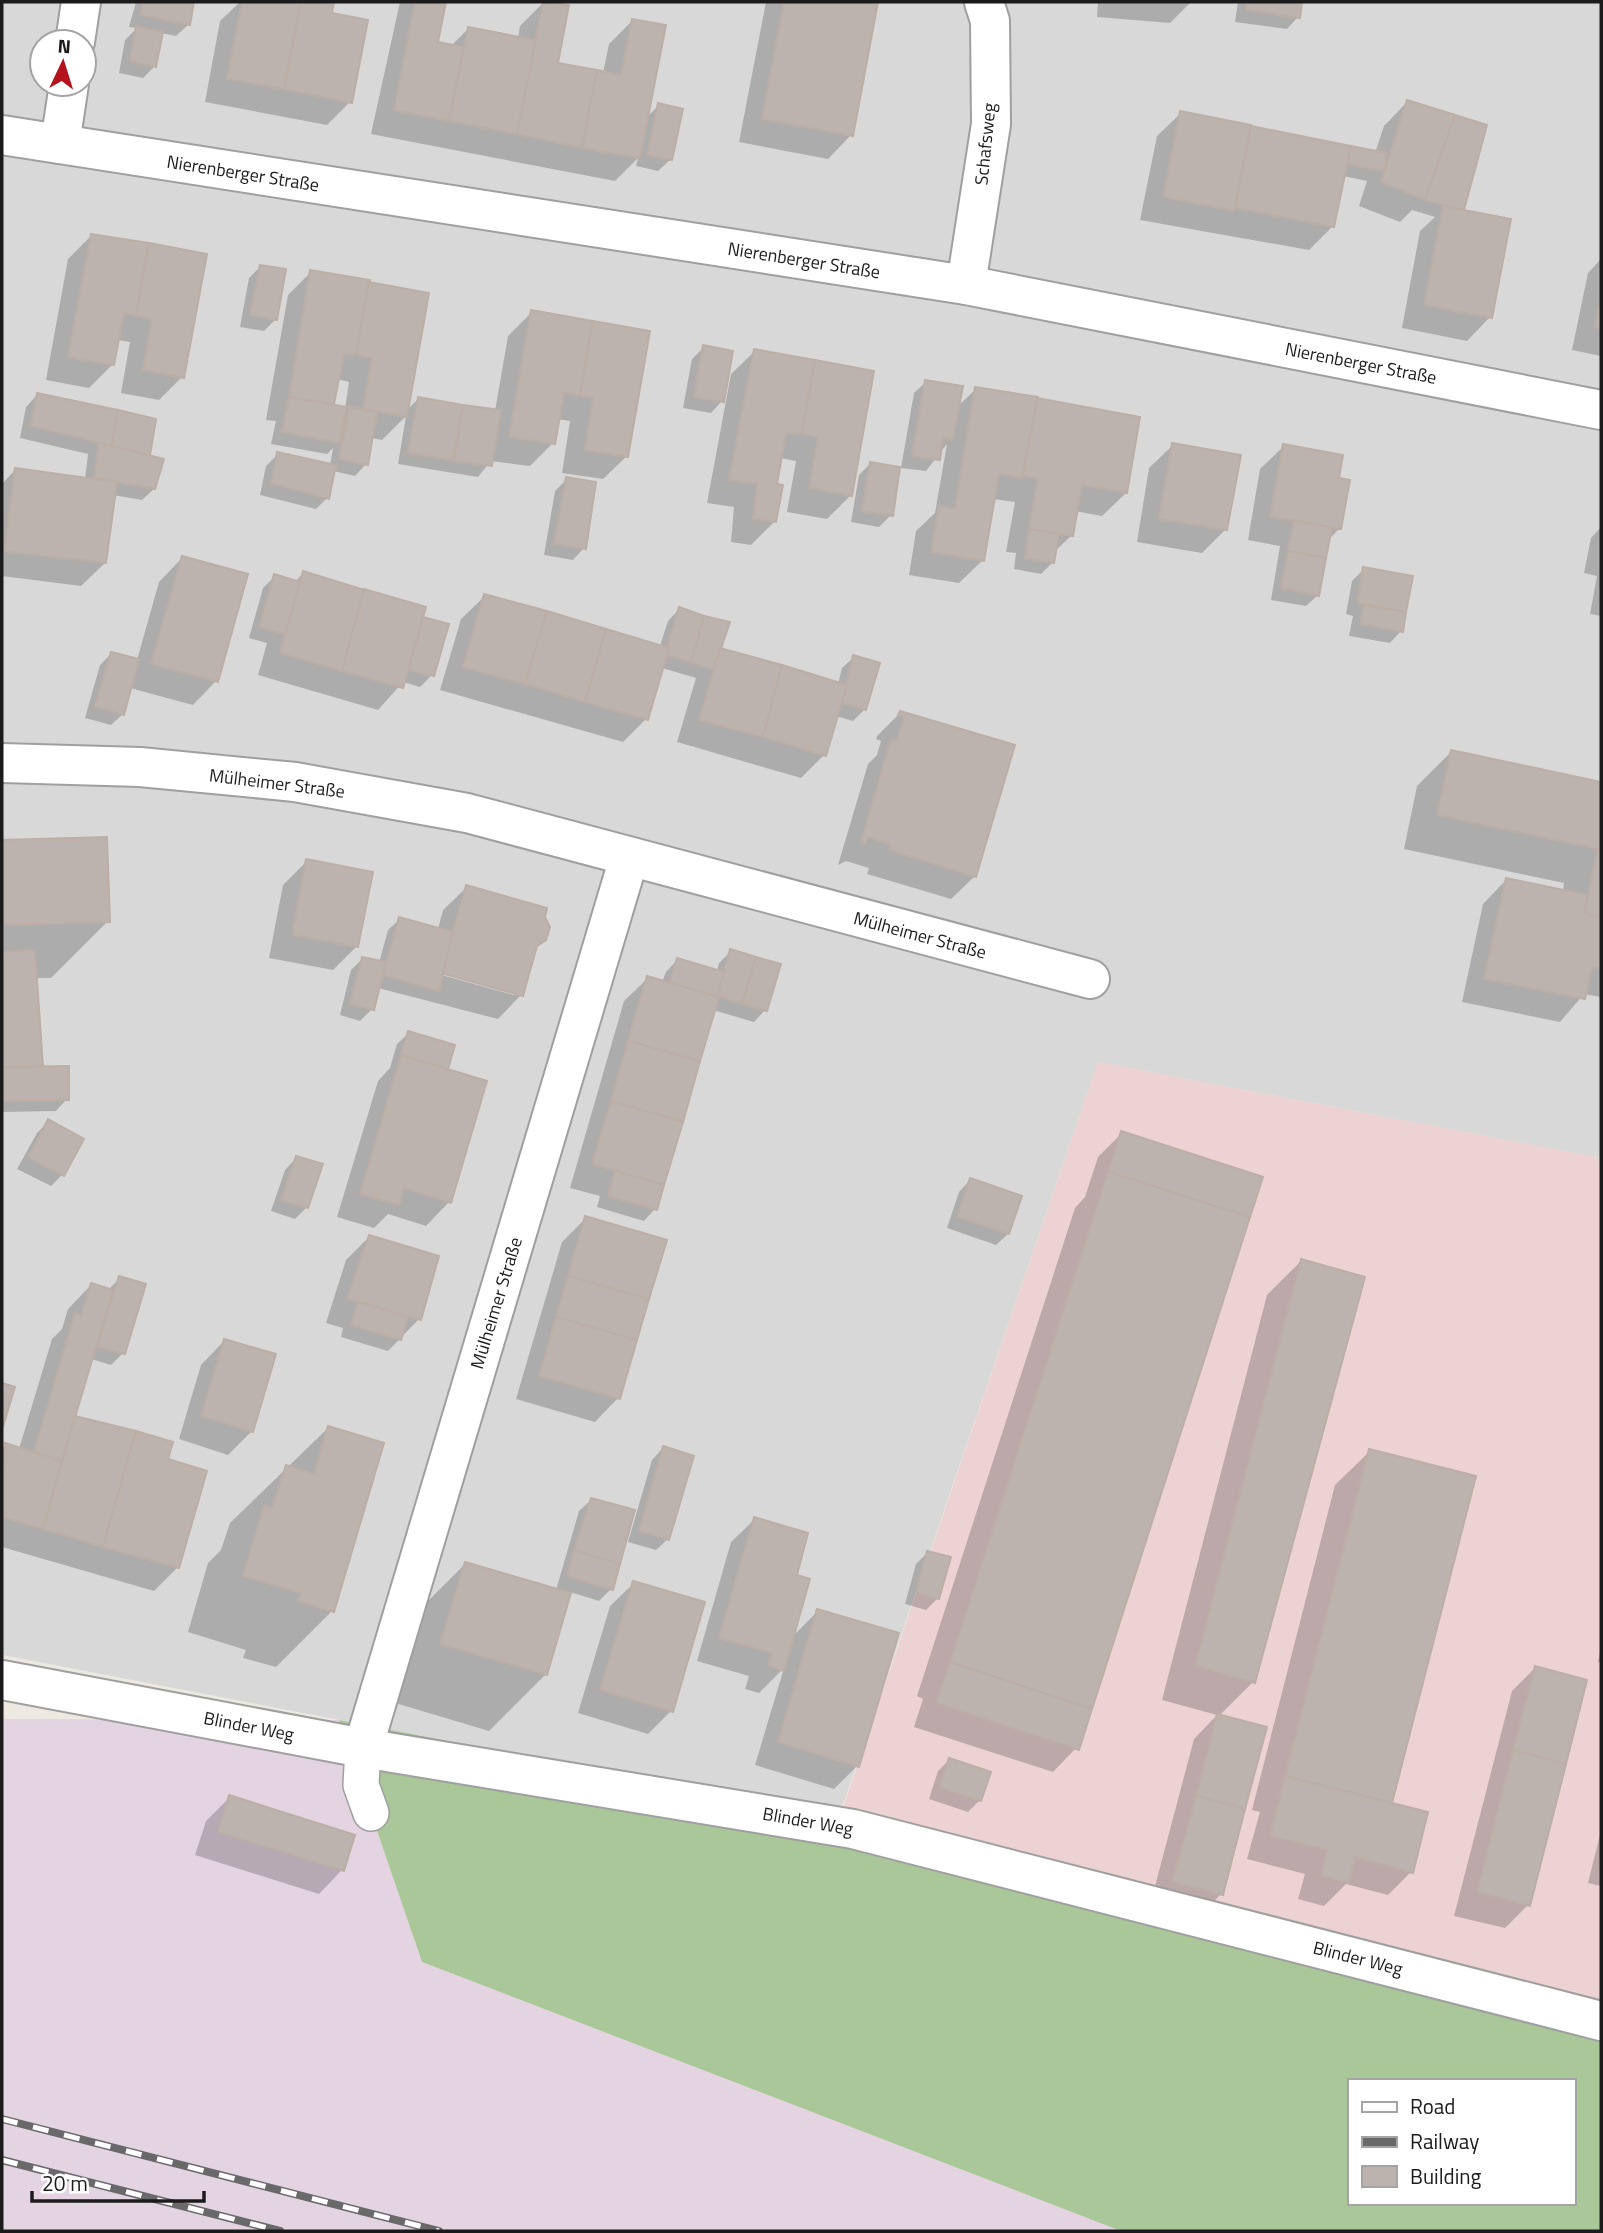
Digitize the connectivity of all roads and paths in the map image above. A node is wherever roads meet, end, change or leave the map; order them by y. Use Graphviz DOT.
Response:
graph roads {
  1 [pos="81,2"];
  2 [pos="984,2"];
  3 [pos="77,28"];
  4 [pos="67,98"];
  5 [pos="2,135"];
  6 [pos="61,145"];
  7 [pos="966,285"];
  8 [pos="1601,410"];
  9 [pos="2,762"];
  10 [pos="629,858"];
  11 [pos="1090,979"];
  12 [pos="2,1680"];
  13 [pos="363,1748"];
  14 [pos="371,1813"];
  15 [pos="1601,2021"];
  1 -- 3 [label="street"];
  2 -- 7 [label="street, Schafsweg"];
  4 -- 6 [label="street"];
  5 -- 6 [label="street, Nierenberger Straße"];
  6 -- 7 [label="street, Nierenberger Straße"];
  7 -- 8 [label="street, Nierenberger Straße"];
  9 -- 10 [label="street, Mülheimer Straße"];
  10 -- 11 [label="street, Mülheimer Straße"];
  10 -- 13 [label="street, Mülheimer Straße"];
  12 -- 13 [label="street, Blinder Weg"];
  13 -- 14 [label="lane"];
  13 -- 15 [label="street, Blinder Weg"];
}
